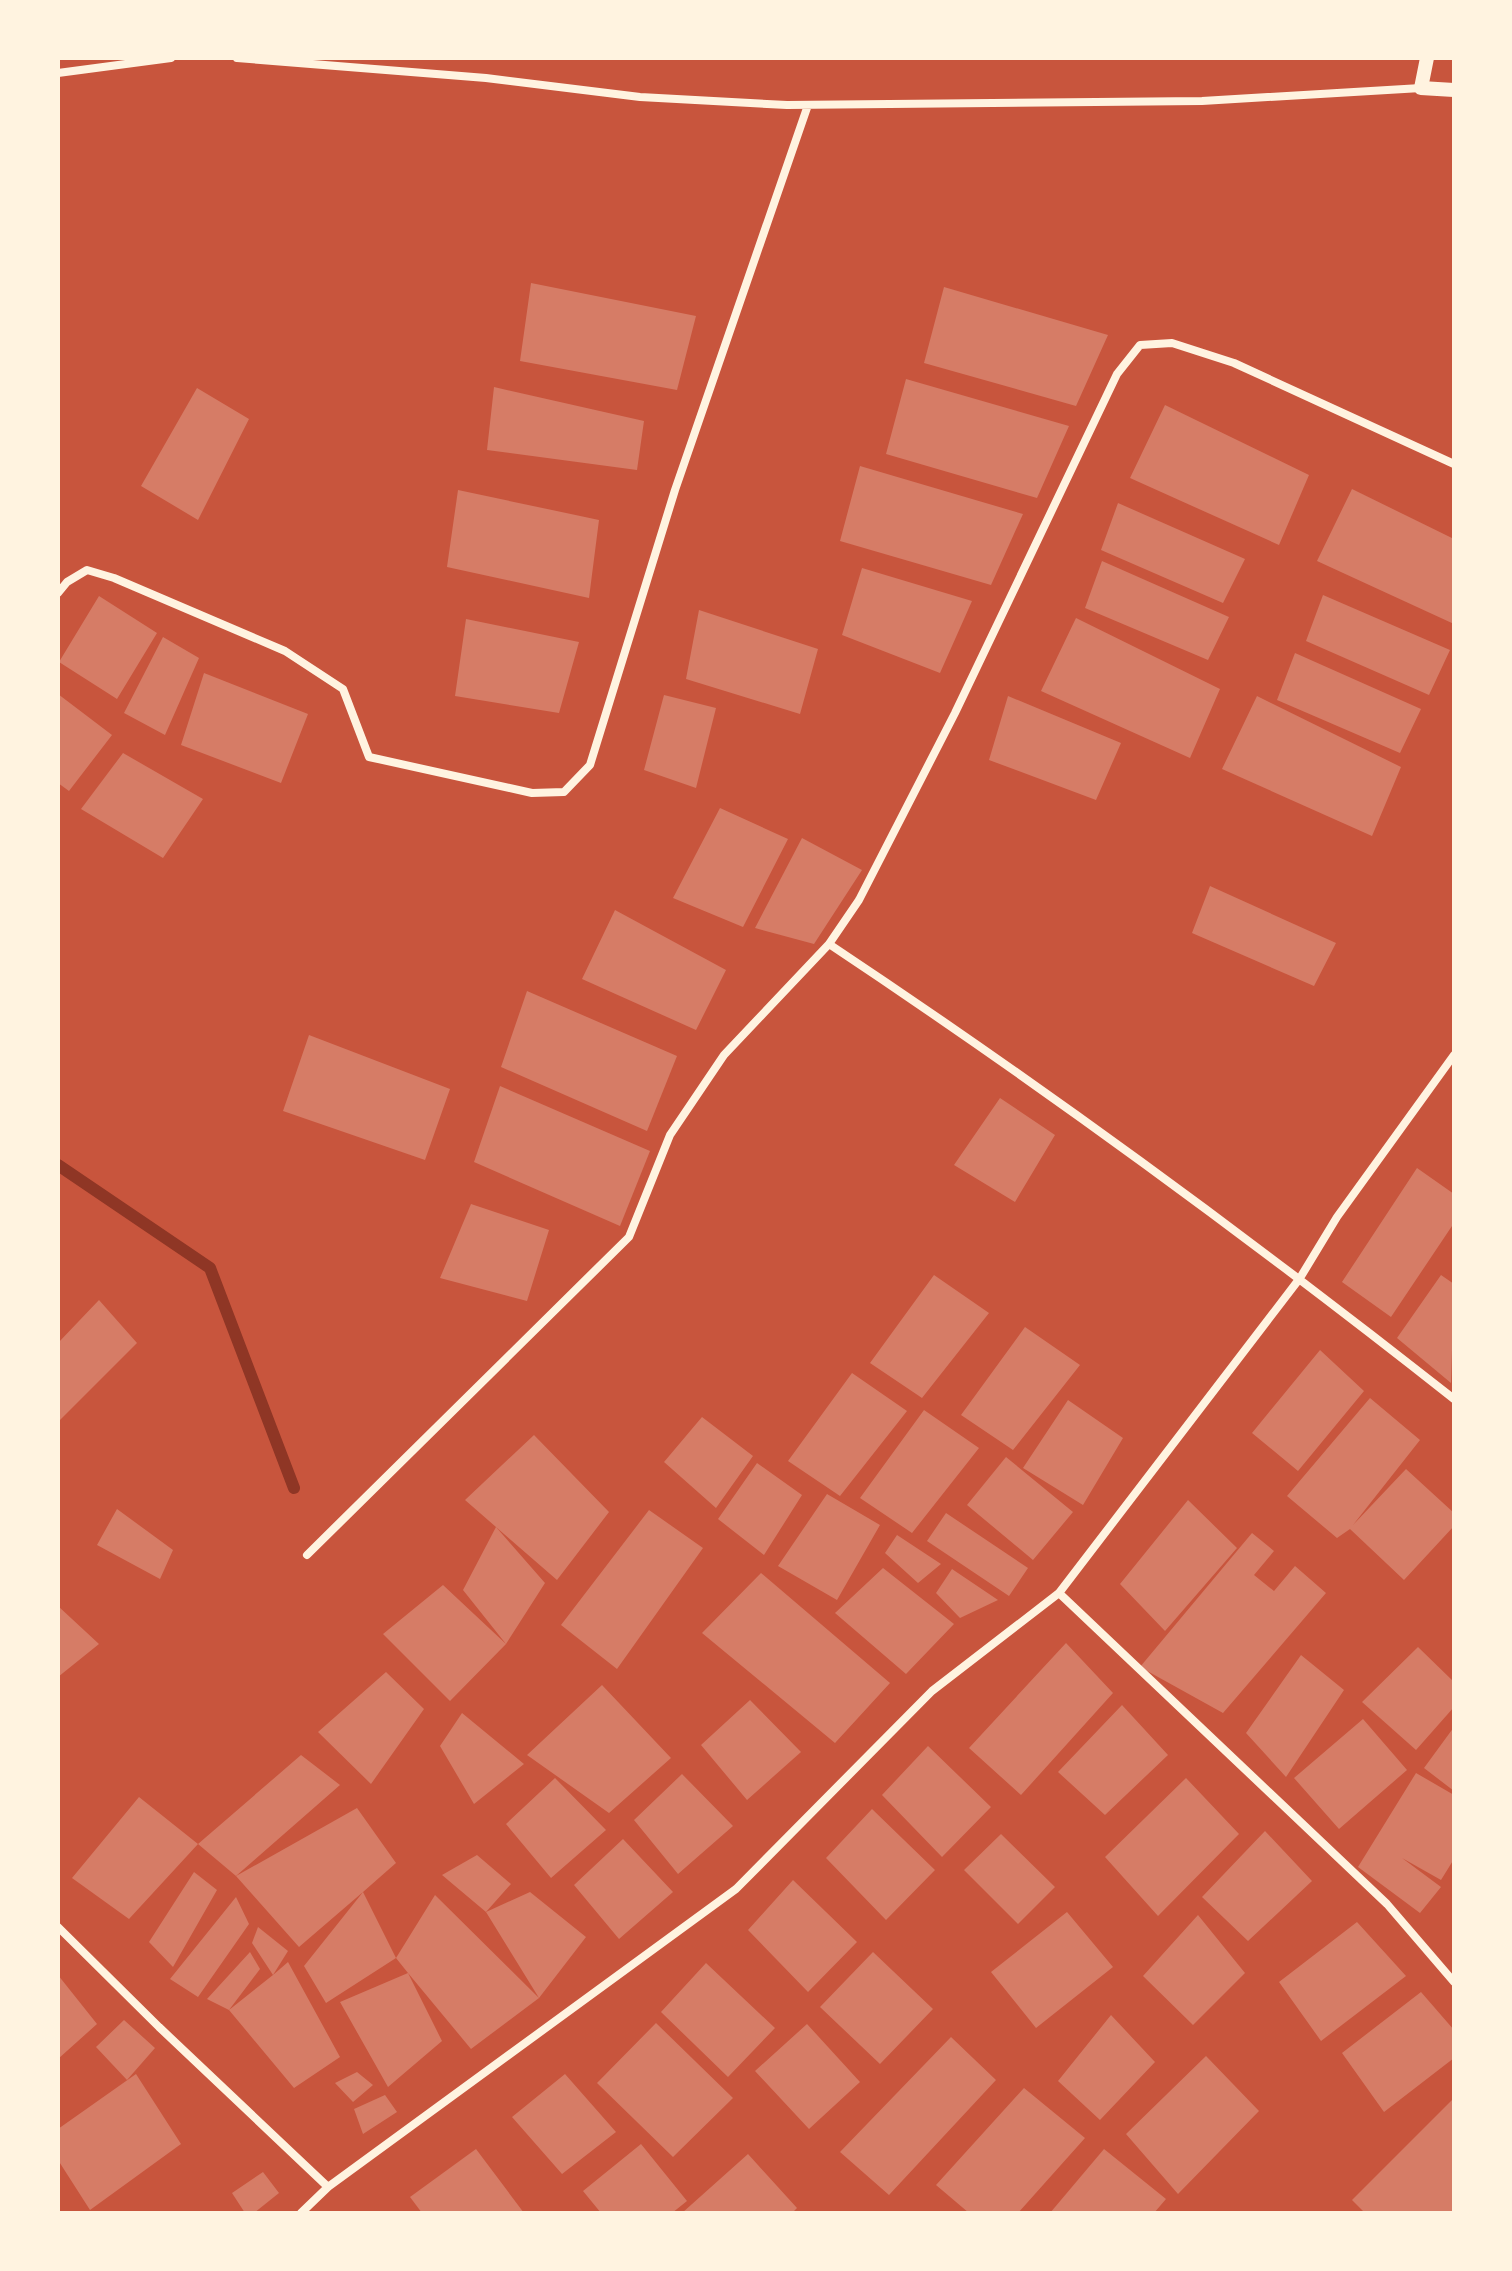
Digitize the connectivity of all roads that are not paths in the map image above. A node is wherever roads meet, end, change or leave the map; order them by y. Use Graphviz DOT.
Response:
graph roads {
  1 [pos="171,58"];
  2 [pos="237,58"];
  3 [pos="1427,58"];
  4 [pos="58,73"];
  5 [pos="1421,88"];
  6 [pos="1454,90"];
  7 [pos="808,105"];
  8 [pos="1454,464"];
  9 [pos="58,593"];
  10 [pos="829,944"];
  11 [pos="1454,1055"];
  12 [pos="1300,1278"];
  13 [pos="1454,1399"];
  14 [pos="307,1555"];
  15 [pos="1059,1593"];
  16 [pos="58,1927"];
  17 [pos="1454,1982"];
  18 [pos="328,2187"];
  19 [pos="301,2213"];
  1 -- 4 [label="street"];
  2 -- 7 [label="street"];
  3 -- 5 [label="street"];
  5 -- 6 [label="street"];
  5 -- 7 [label="street"];
  7 -- 9 [label="street"];
  8 -- 10 [label="street"];
  10 -- 12 [label="street"];
  10 -- 14 [label="street"];
  11 -- 12 [label="street"];
  12 -- 13 [label="street"];
  12 -- 15 [label="street"];
  15 -- 17 [label="street"];
  15 -- 18 [label="street"];
  16 -- 18 [label="street"];
  18 -- 19 [label="street"];
}
